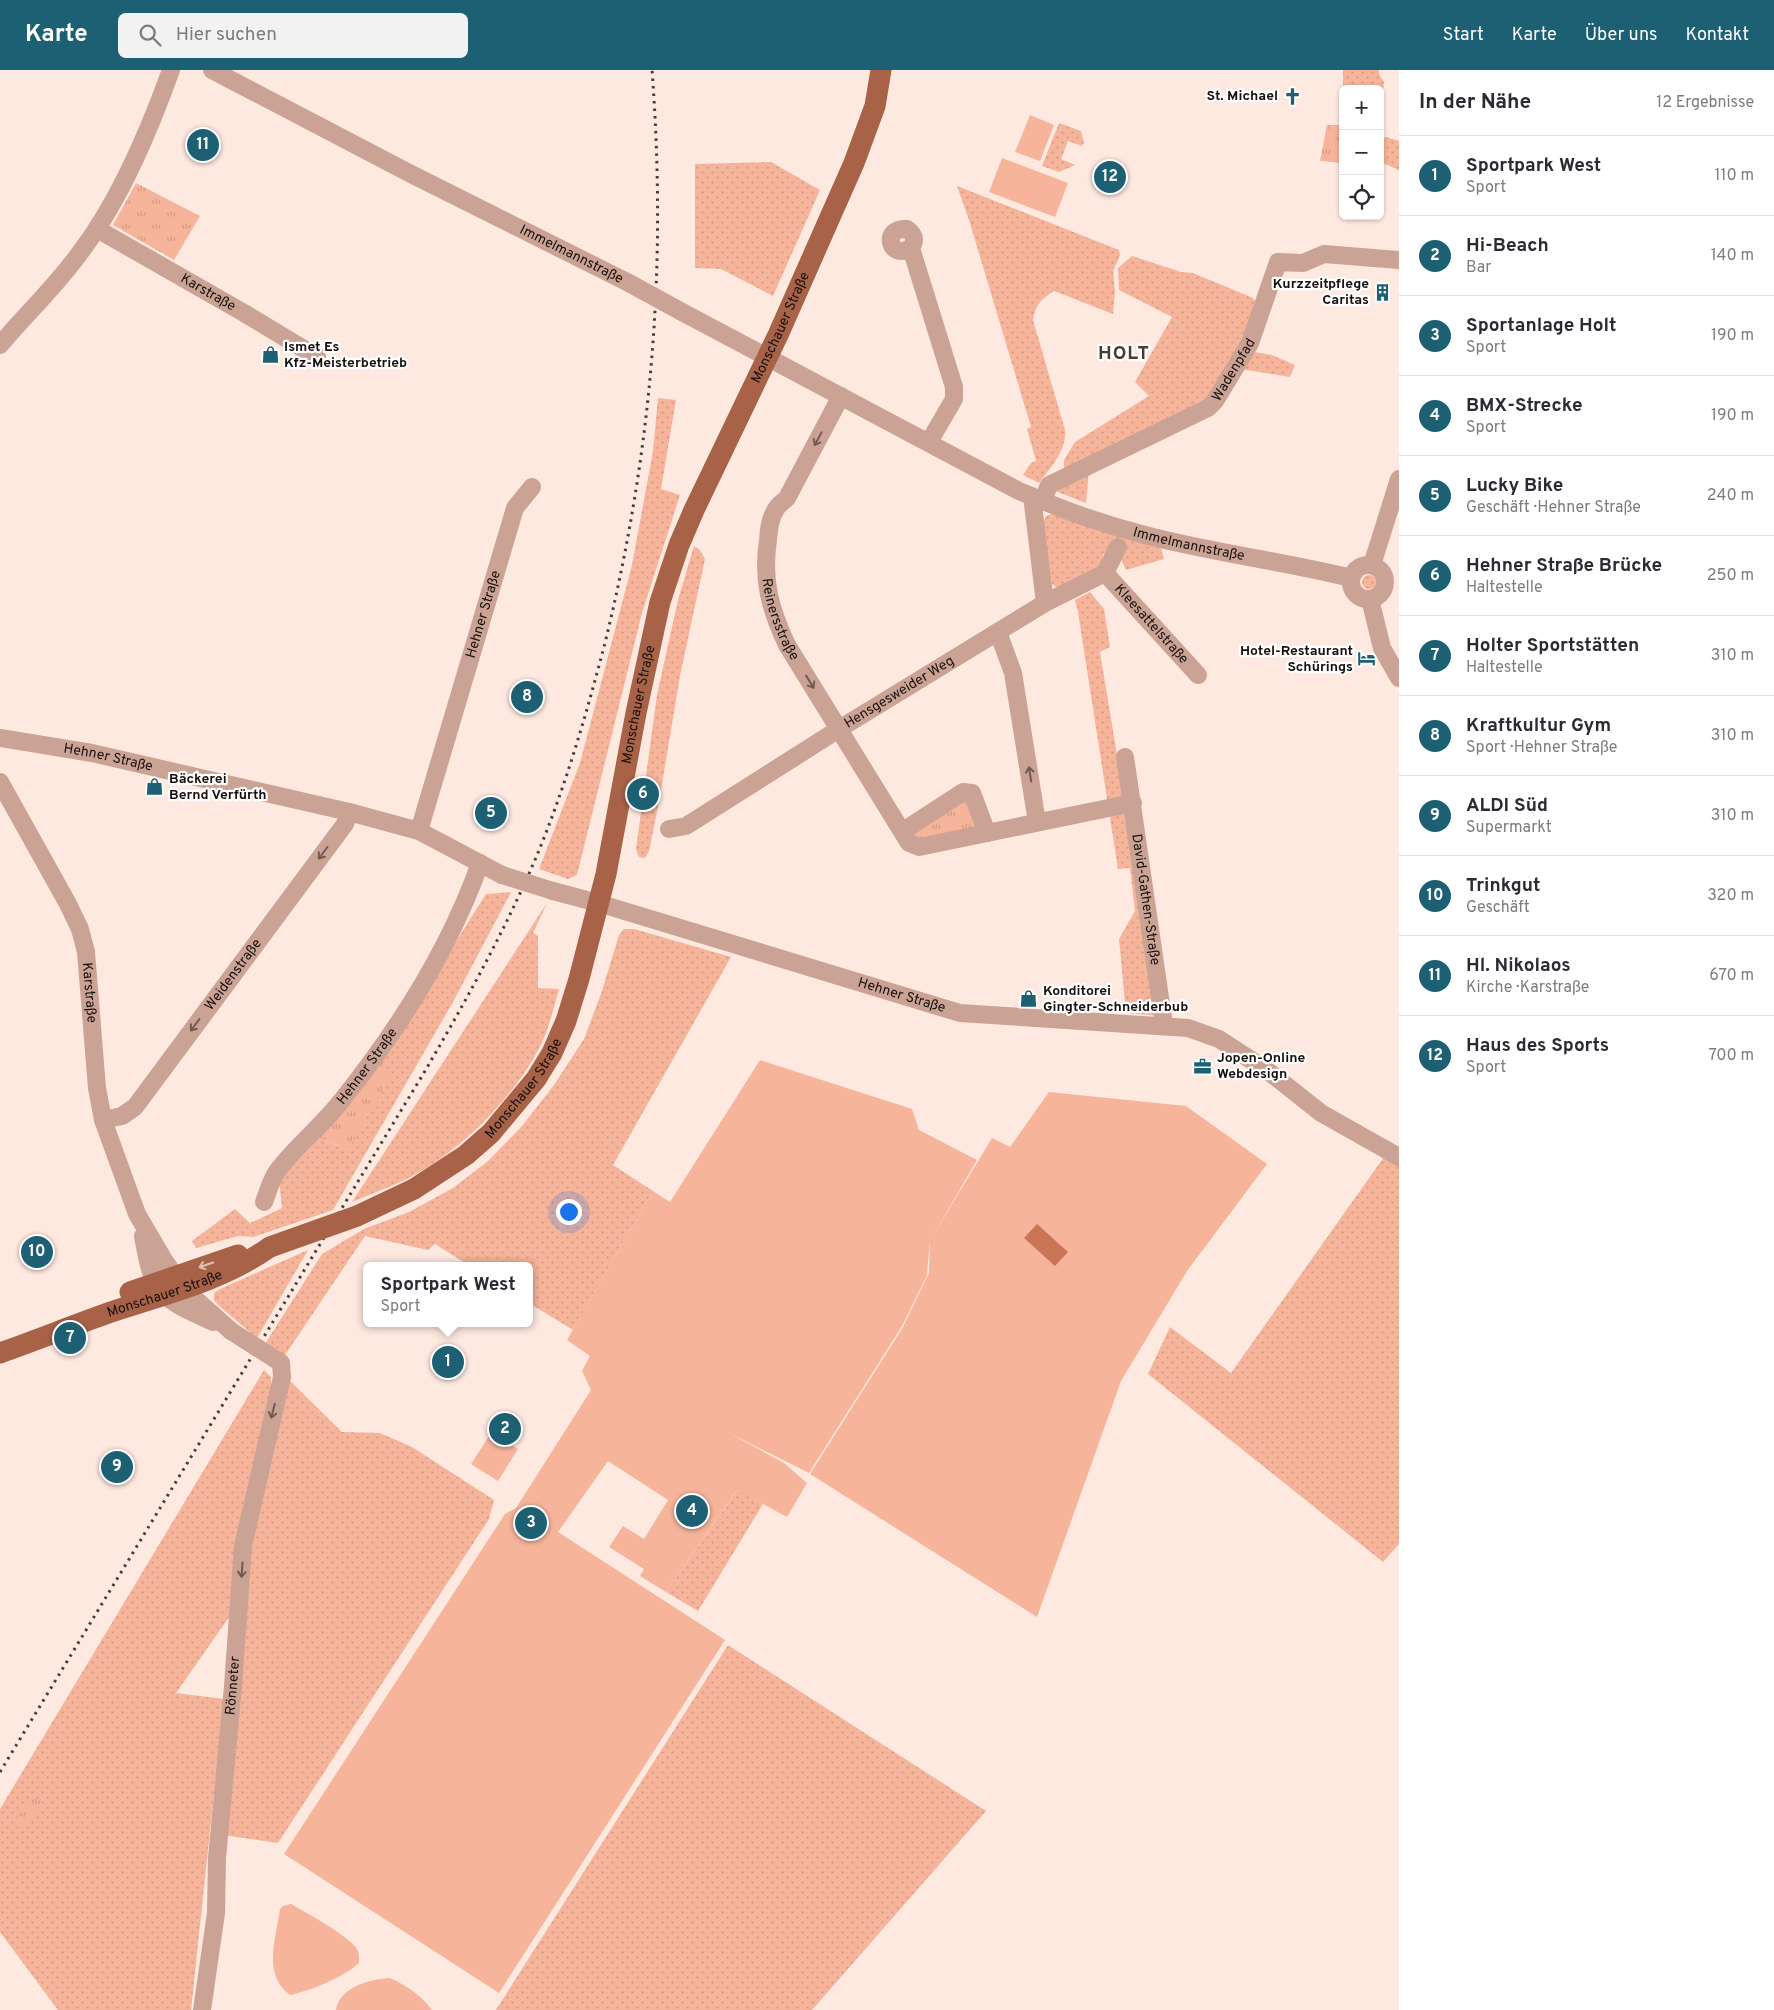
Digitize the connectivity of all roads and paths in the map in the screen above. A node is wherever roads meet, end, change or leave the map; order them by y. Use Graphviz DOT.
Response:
graph roads {
  1 [pos="171,70"];
  2 [pos="212,70"];
  3 [pos="881,70"];
  4 [pos="97,229"];
  5 [pos="912,248"];
  6 [pos="1399,260"];
  7 [pos="0,345"];
  8 [pos="316,357"];
  9 [pos="767,357"];
  10 [pos="840,396"];
  11 [pos="929,442"];
  12 [pos="1399,479"];
  13 [pos="532,487"];
  14 [pos="1037,499"];
  15 [pos="1118,547"];
  16 [pos="1372,565"];
  17 [pos="1105,573"];
  18 [pos="1351,578"];
  19 [pos="1392,579"];
  20 [pos="1370,599"];
  21 [pos="1045,603"];
  22 [pos="998,632"];
  23 [pos="1198,675"];
  24 [pos="1399,678"];
  25 [pos="839,729"];
  26 [pos="0,738"];
  27 [pos="1125,757"];
  28 [pos="0,782"];
  29 [pos="1133,803"];
  30 [pos="349,812"];
  31 [pos="1037,822"];
  32 [pos="669,829"];
  33 [pos="419,831"];
  34 [pos="903,831"];
  35 [pos="987,833"];
  36 [pos="480,863"];
  37 [pos="598,903"];
  38 [pos="1164,1025"];
  39 [pos="103,1120"];
  40 [pos="1399,1157"];
  41 [pos="264,1202"];
  42 [pos="170,1286"];
  43 [pos="0,1347"];
  44 [pos="0,1354"];
  45 [pos="202,2010"];
  1 -- 4 [label="street"];
  2 -- 9 [label="street, Immelmannstraße, bridge"];
  3 -- 9 [label="main road, Monschauer Straße"];
  4 -- 7 [label="street"];
  4 -- 8 [label="street, Karstraße"];
  5 -- 11 [label="street"];
  6 -- 14 [label="street, Wadenpfad"];
  9 -- 10 [label="street, Immelmannstraße"];
  9 -- 37 [label="main road, Monschauer Straße"];
  10 -- 11 [label="street, Immelmannstraße"];
  10 -- 25 [label="street, Reinersstraße, one-way"];
  11 -- 14 [label="street, Immelmannstraße"];
  12 -- 16 [label="street"];
  13 -- 33 [label="street, Hehner Straße"];
  14 -- 18 [label="street, Immelmannstraße"];
  14 -- 21 [label="street"];
  15 -- 17 [label="street"];
  16 -- 18 [label="street"];
  16 -- 19 [label="street"];
  17 -- 21 [label="street, Hensgesweider Weg"];
  17 -- 23 [label="street, Kleesattelstraße"];
  18 -- 20 [label="street"];
  19 -- 20 [label="street"];
  20 -- 24 [label="street"];
  21 -- 22 [label="street, Hensgesweider Weg"];
  22 -- 25 [label="street, Hensgesweider Weg"];
  31 -- 22 [label="street, one-way"];
  25 -- 32 [label="street, Hensgesweider Weg"];
  25 -- 34 [label="street, Reinersstraße"];
  26 -- 30 [label="street, Hehner Straße"];
  27 -- 29 [label="street"];
  28 -- 39 [label="street, Karstraße"];
  29 -- 31 [label="street, Reinersstraße"];
  29 -- 38 [label="street, David-Gathen-Straße"];
  30 -- 33 [label="street, Hehner Straße"];
  30 -- 39 [label="street, Weidenstraße, one-way"];
  31 -- 35 [label="street, Reinersstraße"];
  33 -- 36 [label="street, Hehner Straße"];
  34 -- 35 [label="street, Reinersstraße"];
  34 -- 35 [label="street"];
  36 -- 37 [label="street, Hehner Straße, bridge"];
  36 -- 41 [label="street, Hehner Straße"];
  37 -- 38 [label="street, Hehner Straße"];
  37 -- 42 [label="main road, Monschauer Straße, bridge"];
  38 -- 40 [label="street, Hehner Straße"];
  39 -- 42 [label="street, Karstraße"];
  42 -- 43 [label="main road, Monschauer Straße"];
  42 -- 44 [label="main road, Monschauer Straße"];
  42 -- 45 [label="street, Rönneter, one-way, bridge"];
}
